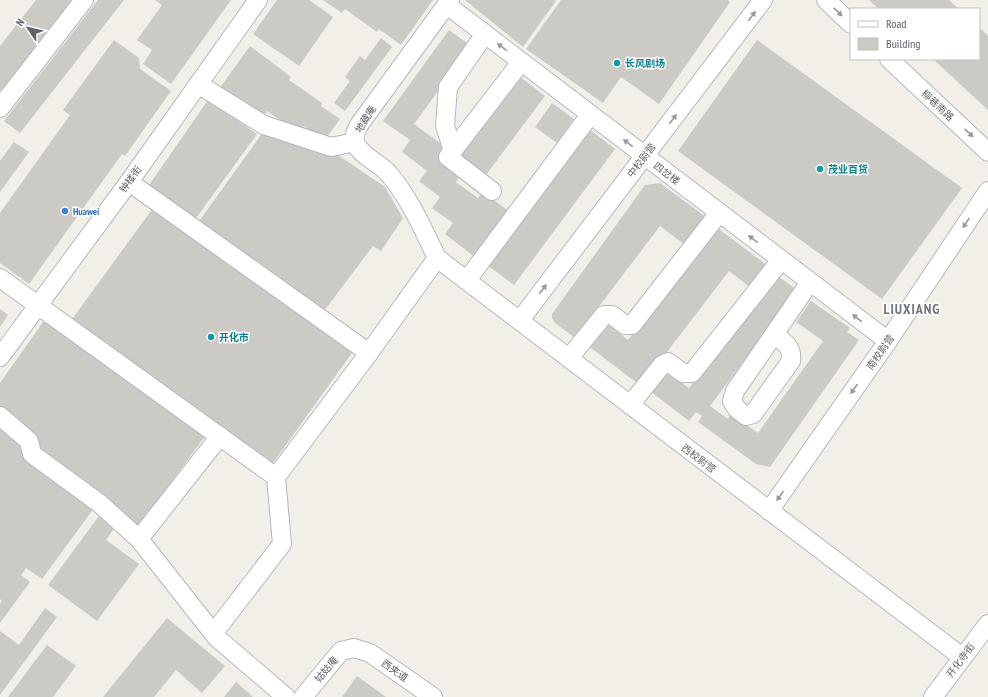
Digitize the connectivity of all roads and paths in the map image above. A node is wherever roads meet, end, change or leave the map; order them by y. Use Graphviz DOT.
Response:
graph roads {
  1 [pos="84,0"];
  2 [pos="257,0"];
  3 [pos="763,0"];
  4 [pos="826,0"];
  5 [pos="448,2"];
  6 [pos="850,23"];
  7 [pos="486,34"];
  8 [pos="890,60"];
  9 [pos="521,62"];
  10 [pos="198,84"];
  11 [pos="0,108"];
  12 [pos="590,115"];
  13 [pos="355,142"];
  14 [pos="453,151"];
  15 [pos="988,152"];
  16 [pos="645,156"];
  17 [pos="128,182"];
  18 [pos="492,191"];
  19 [pos="988,191"];
  20 [pos="719,213"];
  21 [pos="437,258"];
  22 [pos="782,260"];
  23 [pos="0,278"];
  24 [pos="467,280"];
  25 [pos="810,282"];
  26 [pos="38,304"];
  27 [pos="520,320"];
  28 [pos="774,334"];
  29 [pos="888,341"];
  30 [pos="369,353"];
  31 [pos="0,357"];
  32 [pos="569,358"];
  33 [pos="630,405"];
  34 [pos="0,416"];
  35 [pos="220,436"];
  36 [pos="276,477"];
  37 [pos="769,512"];
  38 [pos="139,539"];
  39 [pos="988,624"];
  40 [pos="217,638"];
  41 [pos="352,652"];
  42 [pos="962,657"];
  43 [pos="286,697"];
  44 [pos="303,697"];
  45 [pos="311,697"];
  46 [pos="420,697"];
  47 [pos="433,697"];
  48 [pos="933,697"];
  1 -- 11 [label="street"];
  2 -- 10 [label="street, 钟楼街"];
  16 -- 3 [label="street, 中校尉营, one-way"];
  4 -- 6 [label="street, one-way"];
  5 -- 7 [label="street, 四岔楼"];
  5 -- 13 [label="street, 地藏庵"];
  9 -- 7 [label="street, 四岔楼, one-way"];
  7 -- 14 [label="street"];
  8 -- 15 [label="street, 柳巷南路, one-way"];
  9 -- 12 [label="street, 四岔楼"];
  9 -- 14 [label="street"];
  10 -- 13 [label="street"];
  10 -- 17 [label="street, 钟楼街"];
  16 -- 12 [label="street, 四岔楼, one-way"];
  12 -- 24 [label="street"];
  13 -- 21 [label="street, 地藏庵"];
  14 -- 18 [label="street"];
  16 -- 20 [label="street, 四岔楼"];
  27 -- 16 [label="street, 中校尉营, one-way"];
  17 -- 26 [label="street, 钟楼街"];
  17 -- 30 [label="street"];
  19 -- 29 [label="street, 南校尉营, one-way"];
  22 -- 20 [label="street, 四岔楼, one-way"];
  20 -- 32 [label="street"];
  21 -- 24 [label="street, 西校尉营"];
  21 -- 30 [label="street"];
  22 -- 25 [label="street, 四岔楼"];
  22 -- 33 [label="street"];
  23 -- 26 [label="street"];
  24 -- 27 [label="street, 西校尉营"];
  25 -- 28 [label="street"];
  29 -- 25 [label="street, 四岔楼, one-way"];
  26 -- 31 [label="street, 钟楼街"];
  26 -- 35 [label="street"];
  27 -- 32 [label="street, 西校尉营"];
  29 -- 37 [label="street, 南校尉营, one-way"];
  30 -- 36 [label="street"];
  32 -- 33 [label="street, 西校尉营"];
  33 -- 37 [label="street, 西校尉营"];
  34 -- 38 [label="street"];
  35 -- 36 [label="street"];
  35 -- 38 [label="street"];
  36 -- 40 [label="street"];
  37 -- 42 [label="street, 西校尉营"];
  38 -- 40 [label="street"];
  39 -- 42 [label="street, 开化寺街"];
  40 -- 43 [label="street"];
  41 -- 44 [label="street, 姑姑庵"];
  41 -- 45 [label="street, 姑姑庵"];
  41 -- 46 [label="street, 西夹道"];
  41 -- 47 [label="street, 西夹道"];
  42 -- 48 [label="street, 开化寺街"];
}
